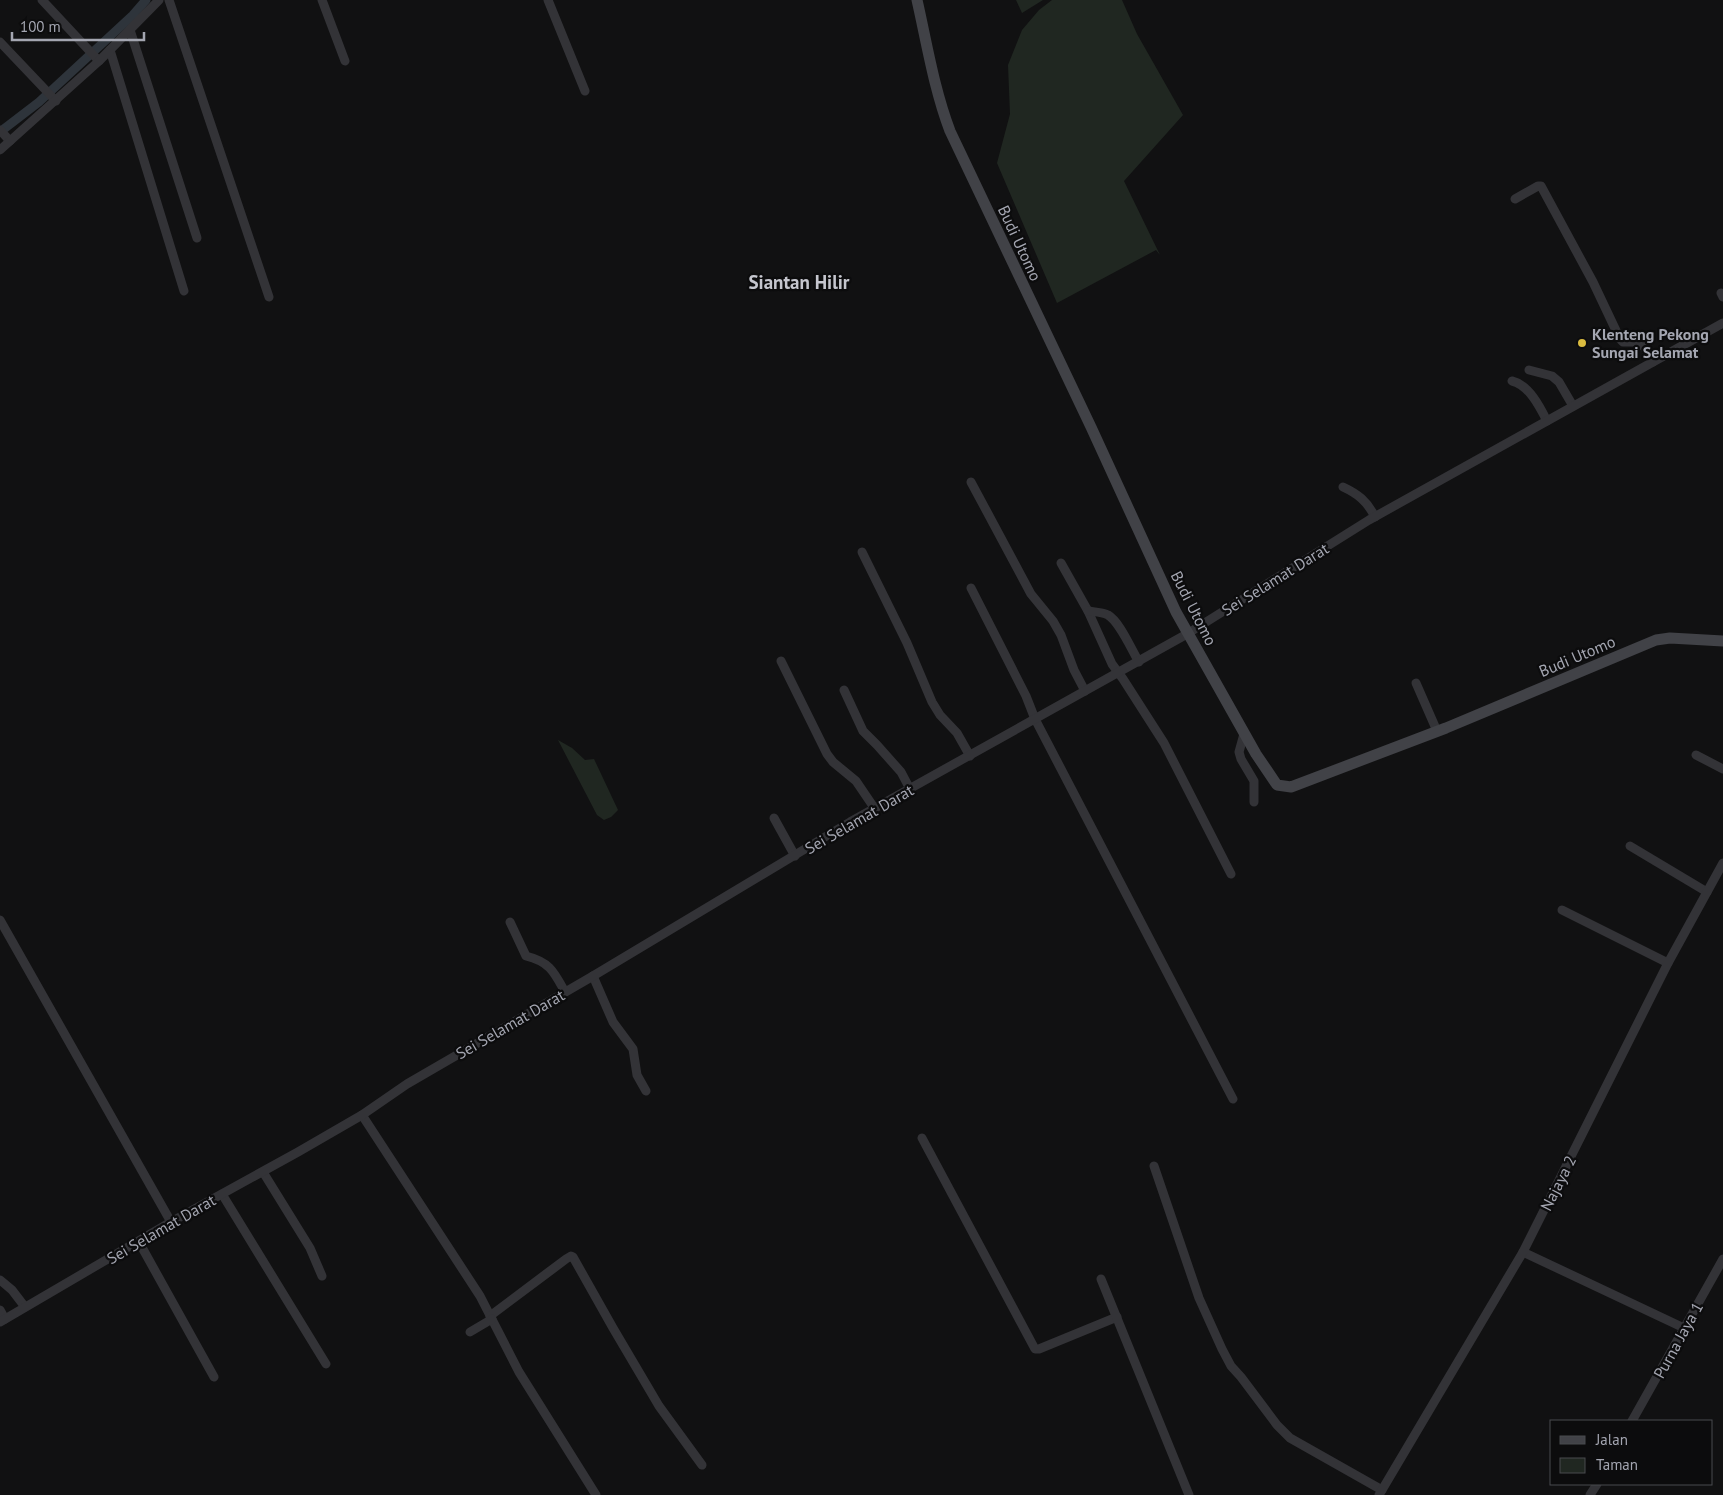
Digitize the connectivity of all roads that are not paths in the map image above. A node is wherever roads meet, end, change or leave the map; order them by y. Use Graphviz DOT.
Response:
graph roads {
  1 [pos="42,0"];
  2 [pos="160,0"];
  3 [pos="169,0"];
  4 [pos="322,0"];
  5 [pos="548,0"];
  6 [pos="917,0"];
  7 [pos="130,30"];
  8 [pos="0,42"];
  9 [pos="110,50"];
  10 [pos="97,59"];
  11 [pos="345,61"];
  12 [pos="585,91"];
  13 [pos="51,95"];
  14 [pos="5,135"];
  15 [pos="0,150"];
  16 [pos="1515,199"];
  17 [pos="197,238"];
  18 [pos="184,291"];
  19 [pos="270,296"];
  20 [pos="1723,323"];
  21 [pos="1652,360"];
  22 [pos="1529,370"];
  23 [pos="1512,381"];
  24 [pos="1573,406"];
  25 [pos="1547,421"];
  26 [pos="971,482"];
  27 [pos="1343,487"];
  28 [pos="1374,514"];
  29 [pos="862,552"];
  30 [pos="1061,563"];
  31 [pos="972,588"];
  32 [pos="1088,611"];
  33 [pos="1185,630"];
  34 [pos="1723,641"];
  35 [pos="781,661"];
  36 [pos="1139,662"];
  37 [pos="1119,673"];
  38 [pos="1416,682"];
  39 [pos="844,690"];
  40 [pos="1085,691"];
  41 [pos="1034,715"];
  42 [pos="1437,732"];
  43 [pos="1244,734"];
  44 [pos="967,752"];
  45 [pos="1696,755"];
  46 [pos="1723,769"];
  47 [pos="908,786"];
  48 [pos="1254,802"];
  49 [pos="872,806"];
  50 [pos="774,818"];
  51 [pos="1630,846"];
  52 [pos="793,852"];
  53 [pos="1723,864"];
  54 [pos="1230,874"];
  55 [pos="1708,892"];
  56 [pos="1562,910"];
  57 [pos="0,920"];
  58 [pos="510,922"];
  59 [pos="1668,963"];
  60 [pos="593,976"];
  61 [pos="563,989"];
  62 [pos="646,1092"];
  63 [pos="1233,1099"];
  64 [pos="362,1115"];
  65 [pos="922,1138"];
  66 [pos="1154,1166"];
  67 [pos="263,1172"];
  68 [pos="222,1194"];
  69 [pos="171,1222"];
  70 [pos="139,1242"];
  71 [pos="1523,1252"];
  72 [pos="1723,1259"];
  73 [pos="322,1276"];
  74 [pos="1101,1279"];
  75 [pos="0,1280"];
  76 [pos="22,1303"];
  77 [pos="0,1310"];
  78 [pos="1117,1317"];
  79 [pos="491,1318"];
  80 [pos="3,1321"];
  81 [pos="1684,1328"];
  82 [pos="470,1332"];
  83 [pos="326,1364"];
  84 [pos="214,1377"];
  85 [pos="1633,1420"];
  86 [pos="702,1465"];
  87 [pos="1380,1492"];
  88 [pos="596,1495"];
  89 [pos="1188,1495"];
  1 -- 10 [label="street"];
  2 -- 7 [label="street"];
  3 -- 19 [label="street"];
  4 -- 11 [label="street"];
  5 -- 12 [label="street"];
  6 -- 33 [label="street, Budi Utomo"];
  7 -- 9 [label="street"];
  7 -- 17 [label="street"];
  8 -- 13 [label="street"];
  9 -- 10 [label="street"];
  9 -- 18 [label="street"];
  10 -- 13 [label="street"];
  13 -- 14 [label="street"];
  14 -- 15 [label="street"];
  16 -- 21 [label="street"];
  20 -- 21 [label="street, Sei Selamat Darat"];
  21 -- 24 [label="street, Sei Selamat Darat"];
  22 -- 24 [label="street"];
  23 -- 25 [label="street"];
  24 -- 25 [label="street, Sei Selamat Darat"];
  25 -- 28 [label="street, Sei Selamat Darat"];
  26 -- 40 [label="street"];
  27 -- 28 [label="street"];
  28 -- 33 [label="street, Sei Selamat Darat"];
  29 -- 44 [label="street"];
  30 -- 32 [label="street"];
  31 -- 41 [label="street"];
  32 -- 36 [label="street"];
  32 -- 37 [label="street"];
  33 -- 36 [label="street, Sei Selamat Darat"];
  33 -- 43 [label="street, Budi Utomo"];
  34 -- 42 [label="street, Budi Utomo"];
  35 -- 49 [label="street"];
  36 -- 37 [label="street, Sei Selamat Darat"];
  37 -- 40 [label="street, Sei Selamat Darat"];
  37 -- 54 [label="street"];
  38 -- 42 [label="street"];
  39 -- 47 [label="street"];
  40 -- 41 [label="street, Sei Selamat Darat"];
  41 -- 44 [label="street, Sei Selamat Darat"];
  41 -- 63 [label="street"];
  42 -- 43 [label="street, Budi Utomo"];
  43 -- 48 [label="street"];
  44 -- 47 [label="street, Sei Selamat Darat"];
  45 -- 46 [label="street"];
  47 -- 49 [label="street, Sei Selamat Darat"];
  49 -- 52 [label="street, Sei Selamat Darat"];
  50 -- 52 [label="street"];
  51 -- 55 [label="street"];
  52 -- 60 [label="street, Sei Selamat Darat"];
  53 -- 55 [label="street, Najaya 2"];
  55 -- 59 [label="street, Najaya 2"];
  56 -- 59 [label="street"];
  57 -- 69 [label="street"];
  58 -- 61 [label="street"];
  59 -- 71 [label="street, Najaya 2"];
  60 -- 61 [label="street, Sei Selamat Darat"];
  60 -- 62 [label="street"];
  61 -- 64 [label="street, Sei Selamat Darat"];
  64 -- 67 [label="street, Sei Selamat Darat"];
  64 -- 79 [label="street"];
  65 -- 78 [label="street"];
  66 -- 87 [label="street"];
  67 -- 68 [label="street, Sei Selamat Darat"];
  67 -- 73 [label="street"];
  68 -- 69 [label="street, Sei Selamat Darat"];
  68 -- 83 [label="street"];
  69 -- 70 [label="street, Sei Selamat Darat"];
  70 -- 76 [label="street, Sei Selamat Darat"];
  70 -- 84 [label="street"];
  71 -- 81 [label="street"];
  71 -- 87 [label="street, Najaya 2"];
  72 -- 81 [label="street, Purna Jaya 1"];
  74 -- 78 [label="street"];
  75 -- 76 [label="street"];
  76 -- 80 [label="street, Sei Selamat Darat"];
  77 -- 80 [label="street"];
  78 -- 89 [label="street"];
  79 -- 82 [label="street"];
  79 -- 86 [label="street"];
  79 -- 88 [label="street"];
  81 -- 85 [label="street, Purna Jaya 1"];
}
